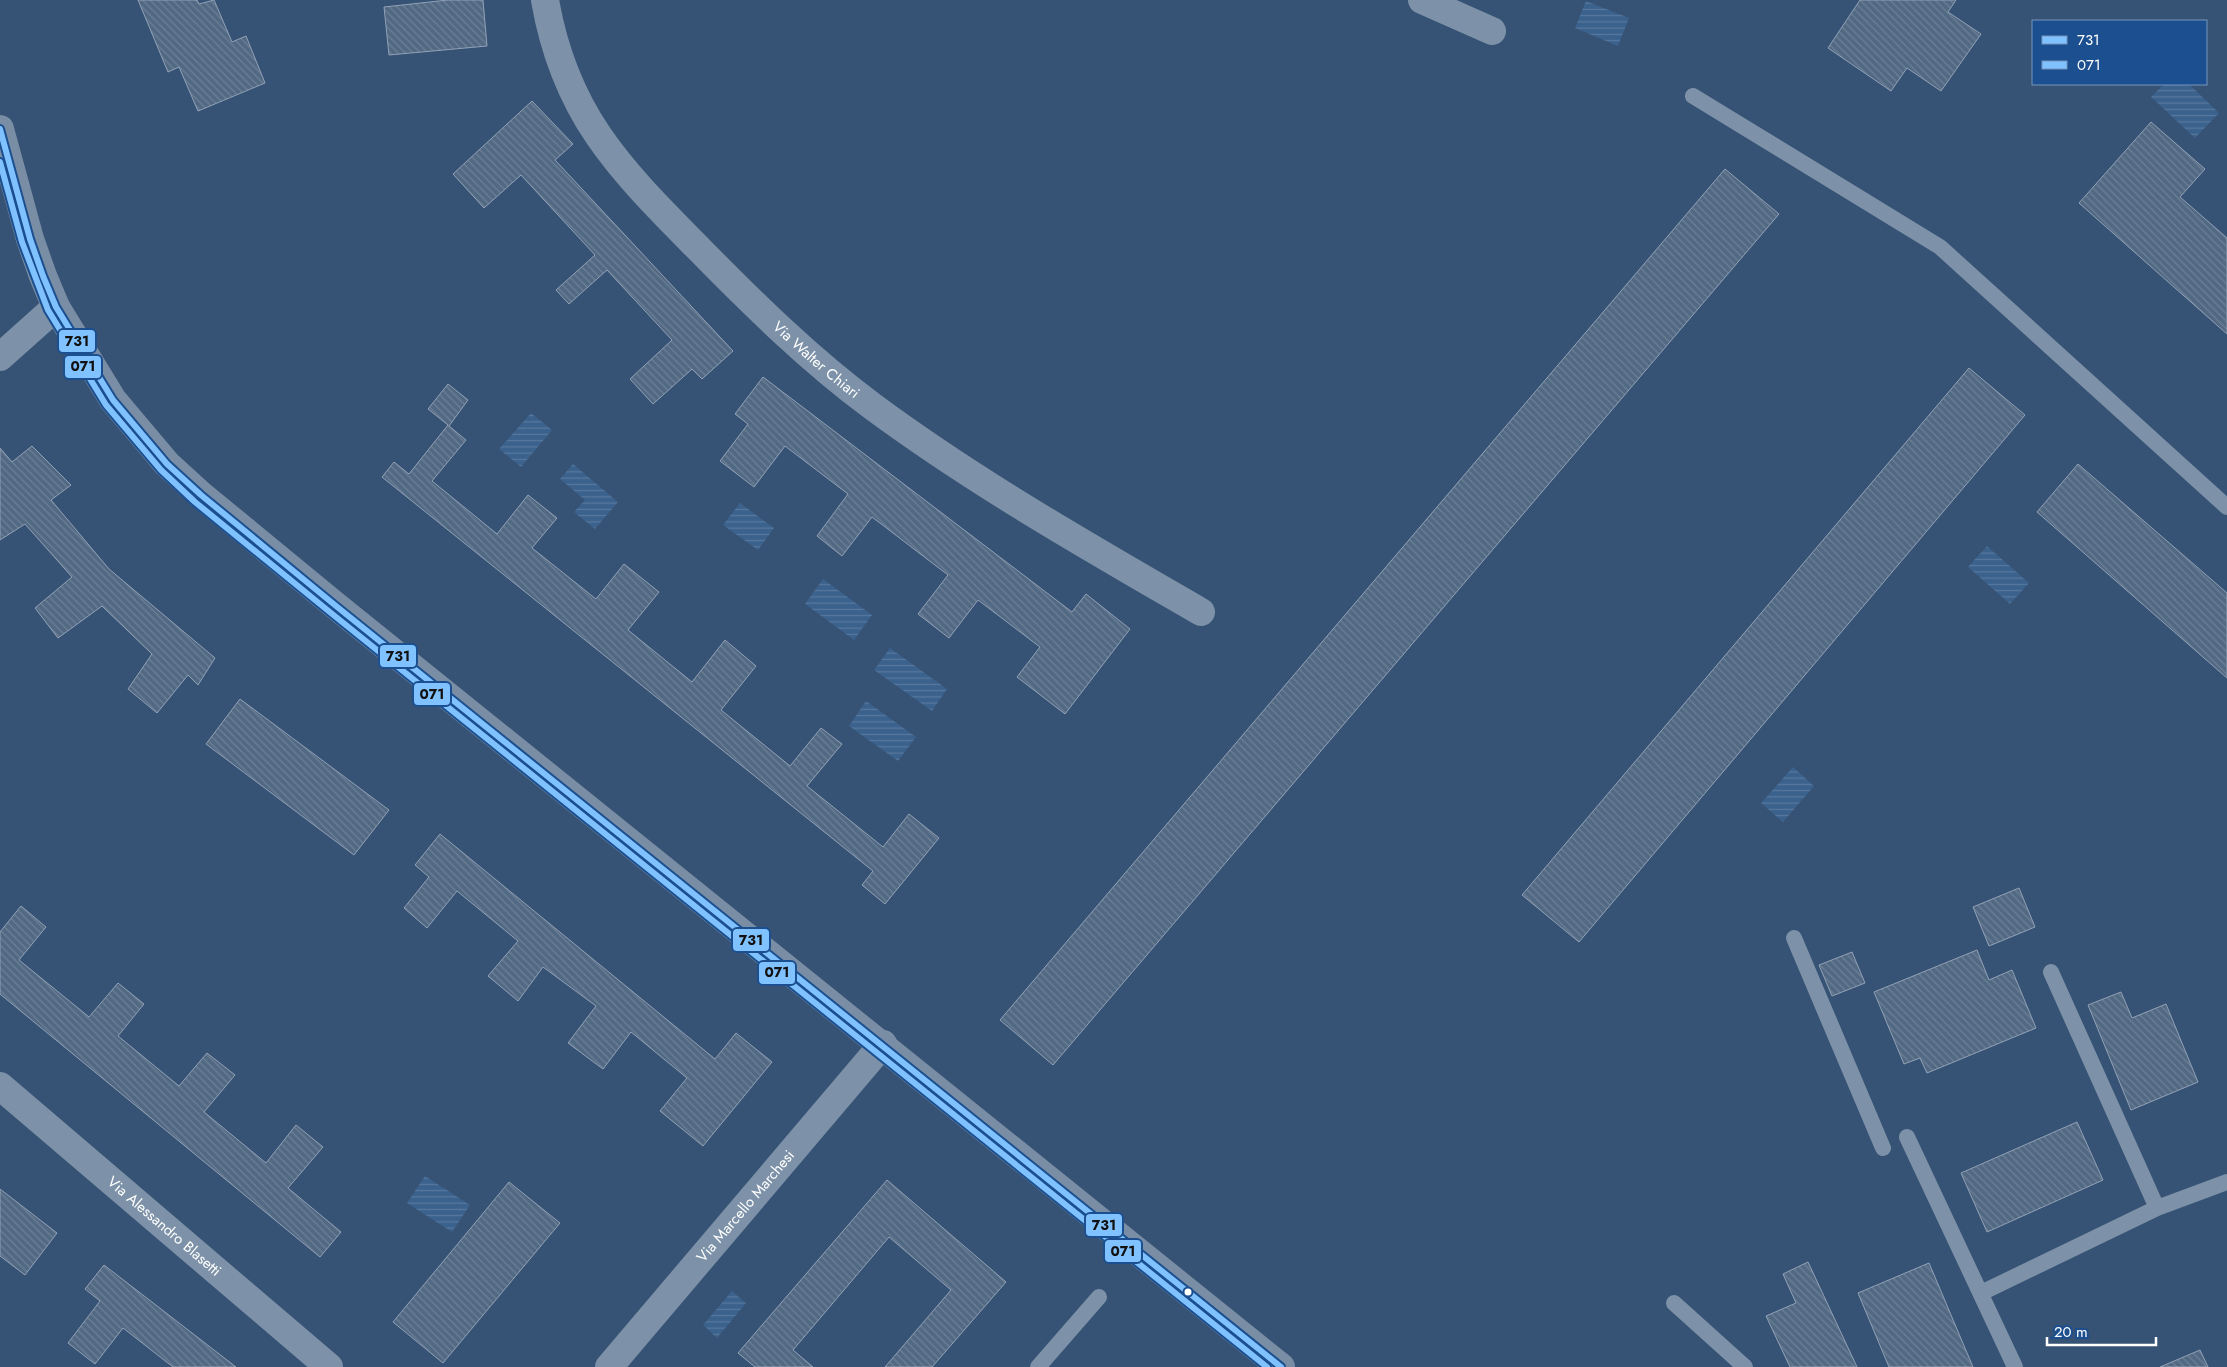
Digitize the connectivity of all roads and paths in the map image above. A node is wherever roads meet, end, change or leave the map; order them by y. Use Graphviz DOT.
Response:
graph roads {
  1 [pos="545,0"];
  2 [pos="1422,0"];
  3 [pos="1492,31"];
  4 [pos="1693,96"];
  5 [pos="0,129"];
  6 [pos="56,307"];
  7 [pos="0,356"];
  8 [pos="2227,507"];
  9 [pos="1201,612"];
  10 [pos="1794,938"];
  11 [pos="2051,972"];
  12 [pos="883,1044"];
  13 [pos="0,1086"];
  14 [pos="1907,1137"];
  15 [pos="1883,1148"];
  16 [pos="2227,1182"];
  17 [pos="2157,1208"];
  18 [pos="1981,1293"];
  19 [pos="1099,1297"];
  20 [pos="1674,1302"];
  21 [pos="330,1367"];
  22 [pos="609,1367"];
  23 [pos="1038,1367"];
  24 [pos="1281,1367"];
  25 [pos="1745,1367"];
  26 [pos="2015,1367"];
  1 -- 9 [label="street, Via Walter Chiari"];
  2 -- 3 [label="street"];
  4 -- 8 [label="lane"];
  5 -- 6 [label="street"];
  6 -- 7 [label="street"];
  6 -- 12 [label="street"];
  10 -- 15 [label="lane"];
  11 -- 17 [label="lane"];
  12 -- 22 [label="street, Via Marcello Marchesi"];
  12 -- 24 [label="street"];
  13 -- 21 [label="street, Via Alessandro Blasetti"];
  14 -- 18 [label="lane"];
  16 -- 17 [label="lane"];
  17 -- 18 [label="lane"];
  18 -- 26 [label="lane"];
  19 -- 23 [label="lane"];
  20 -- 25 [label="lane"];
}
